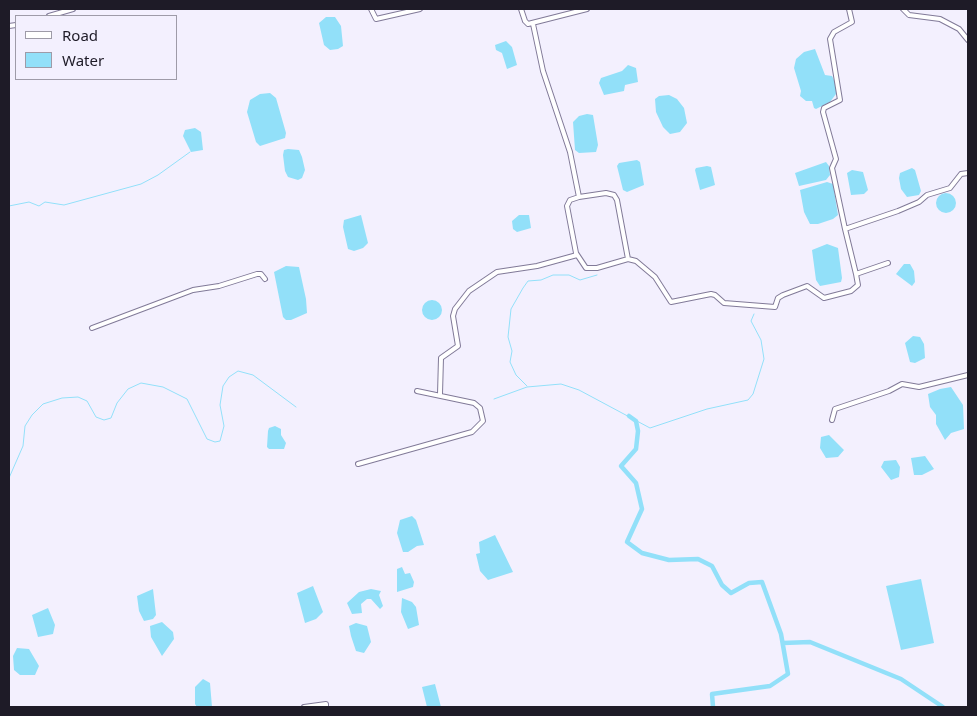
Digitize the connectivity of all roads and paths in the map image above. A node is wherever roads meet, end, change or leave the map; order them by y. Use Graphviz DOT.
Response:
graph roads {
  1 [pos="74,9"];
  2 [pos="371,9"];
  3 [pos="420,9"];
  4 [pos="521,9"];
  5 [pos="587,9"];
  6 [pos="849,9"];
  7 [pos="903,9"];
  8 [pos="53,15"];
  9 [pos="533,24"];
  10 [pos="968,40"];
  11 [pos="968,173"];
  12 [pos="580,197"];
  13 [pos="844,228"];
  14 [pos="577,255"];
  15 [pos="628,260"];
  16 [pos="888,263"];
  17 [pos="856,274"];
  18 [pos="265,279"];
  19 [pos="92,328"];
  20 [pos="968,375"];
  21 [pos="417,391"];
  22 [pos="440,394"];
  23 [pos="832,420"];
  24 [pos="358,464"];
  25 [pos="304,707"];
  26 [pos="326,707"];
  1 -- 8 [label="street"];
  2 -- 3 [label="street"];
  4 -- 9 [label="street"];
  5 -- 9 [label="street"];
  6 -- 13 [label="street"];
  7 -- 10 [label="street"];
  9 -- 12 [label="street"];
  11 -- 13 [label="street"];
  12 -- 14 [label="street"];
  12 -- 15 [label="street"];
  13 -- 17 [label="street"];
  14 -- 15 [label="street"];
  14 -- 22 [label="street"];
  15 -- 17 [label="street"];
  16 -- 17 [label="street"];
  18 -- 19 [label="street"];
  20 -- 23 [label="street"];
  21 -- 22 [label="street"];
  22 -- 24 [label="street"];
  25 -- 26 [label="street"];
}
